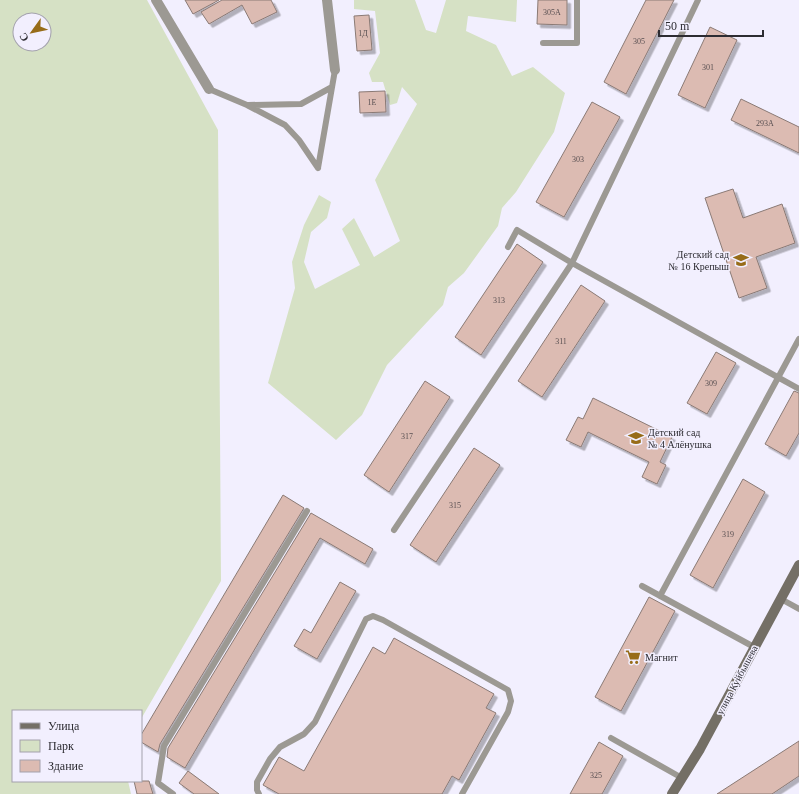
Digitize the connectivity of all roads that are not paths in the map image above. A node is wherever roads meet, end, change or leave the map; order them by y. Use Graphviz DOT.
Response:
graph roads {
  1 [pos="156,0"];
  2 [pos="327,0"];
  3 [pos="577,0"];
  4 [pos="698,0"];
  5 [pos="543,43"];
  6 [pos="335,70"];
  7 [pos="332,87"];
  8 [pos="209,89"];
  9 [pos="247,105"];
  10 [pos="508,247"];
  11 [pos="572,263"];
  12 [pos="799,339"];
  13 [pos="778,377"];
  14 [pos="799,389"];
  15 [pos="306,511"];
  16 [pos="394,530"];
  17 [pos="799,565"];
  18 [pos="642,586"];
  19 [pos="660,596"];
  20 [pos="781,599"];
  21 [pos="799,609"];
  22 [pos="754,647"];
  23 [pos="611,738"];
  24 [pos="682,778"];
  25 [pos="173,794"];
  26 [pos="259,794"];
  27 [pos="462,794"];
  28 [pos="672,794"];
  1 -- 8 [label="street"];
  2 -- 6 [label="street"];
  3 -- 5 [label="lane"];
  4 -- 11 [label="lane"];
  6 -- 7 [label="lane"];
  7 -- 9 [label="lane"];
  7 -- 9 [label="lane"];
  8 -- 9 [label="lane"];
  10 -- 11 [label="lane"];
  11 -- 13 [label="lane"];
  11 -- 16 [label="lane"];
  12 -- 13 [label="lane"];
  13 -- 14 [label="lane"];
  13 -- 19 [label="lane"];
  15 -- 25 [label="lane"];
  17 -- 20 [label="street, улица Куйбышева"];
  18 -- 19 [label="lane"];
  19 -- 22 [label="lane"];
  20 -- 21 [label="lane"];
  20 -- 22 [label="street, улица Куйбышева"];
  22 -- 24 [label="street, улица Куйбышева"];
  23 -- 24 [label="lane"];
  24 -- 28 [label="street, улица Куйбышева"];
  26 -- 27 [label="lane"];
}
